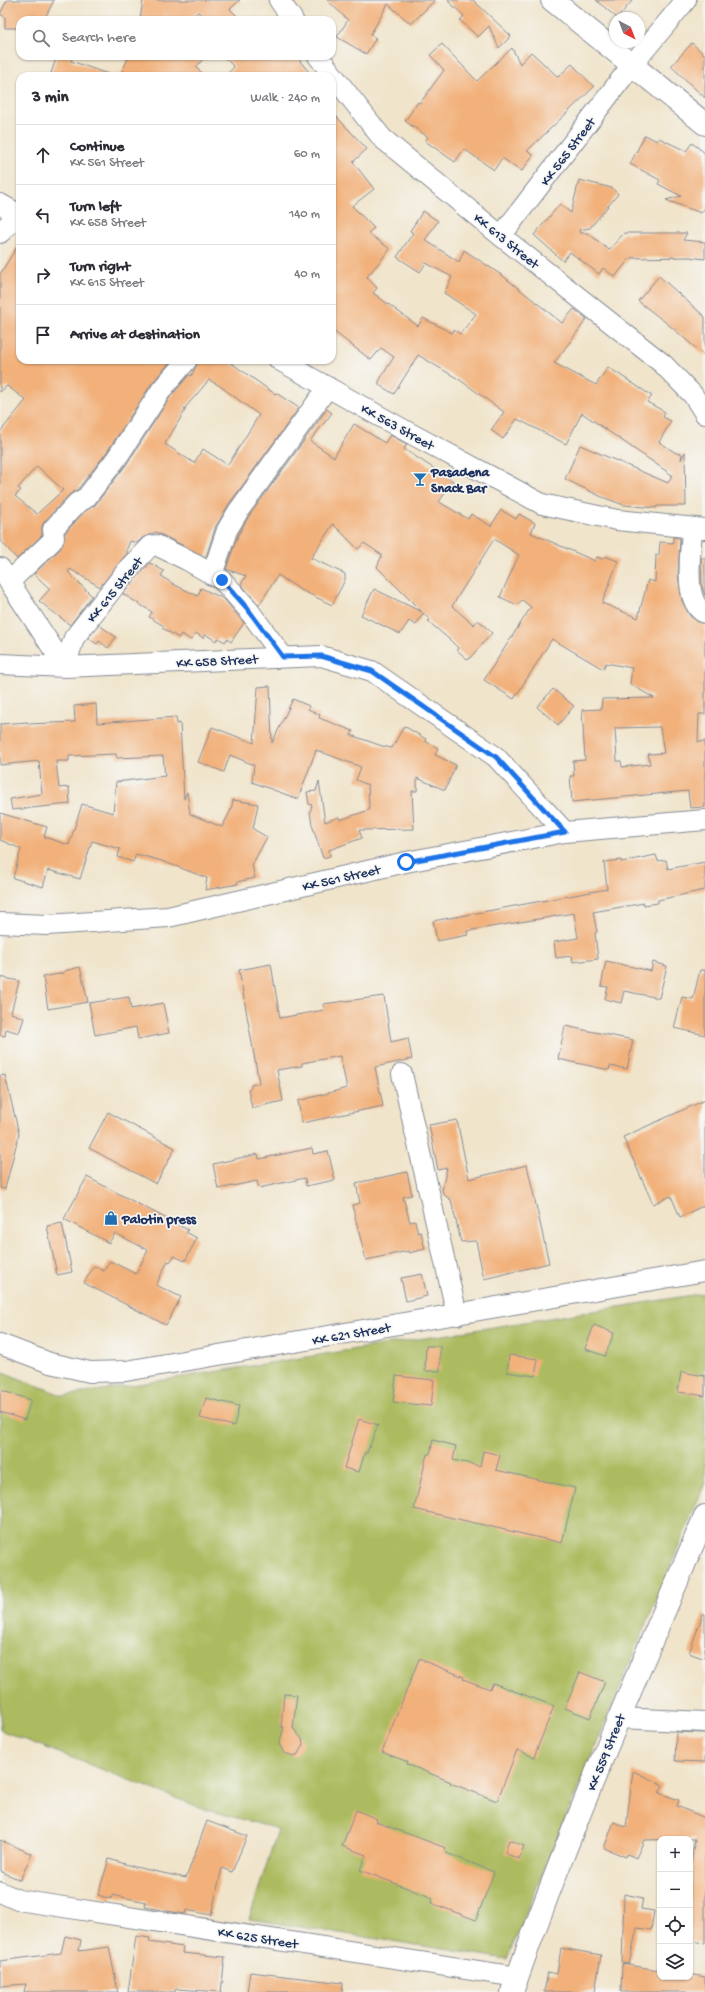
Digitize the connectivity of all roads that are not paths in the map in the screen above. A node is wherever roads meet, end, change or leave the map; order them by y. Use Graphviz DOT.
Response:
graph roads {
  1 [pos="279,0"];
  2 [pos="552,0"];
  3 [pos="686,0"];
  4 [pos="290,16"];
  5 [pos="321,60"];
  6 [pos="632,65"];
  7 [pos="330,72"];
  8 [pos="336,79"];
  9 [pos="705,124"];
  10 [pos="0,204"];
  11 [pos="16,213"];
  12 [pos="16,218"];
  13 [pos="0,233"];
  14 [pos="501,236"];
  15 [pos="184,364"];
  16 [pos="286,364"];
  17 [pos="328,387"];
  18 [pos="705,414"];
  19 [pos="698,529"];
  20 [pos="5,575"];
  21 [pos="212,575"];
  22 [pos="705,613"];
  23 [pos="283,657"];
  24 [pos="0,664"];
  25 [pos="65,667"];
  26 [pos="705,820"];
  27 [pos="565,832"];
  28 [pos="0,923"];
  29 [pos="402,1074"];
  30 [pos="705,1271"];
  31 [pos="457,1315"];
  32 [pos="0,1344"];
  33 [pos="705,1516"];
  34 [pos="619,1718"];
  35 [pos="705,1722"];
  36 [pos="0,1892"];
  37 [pos="515,1984"];
  1 -- 4 [label="street"];
  2 -- 6 [label="main road"];
  3 -- 6 [label="street, KK 565 Street"];
  5 -- 7 [label="street, KK 613 Street"];
  6 -- 9 [label="main road"];
  6 -- 14 [label="street, KK 565 Street"];
  8 -- 14 [label="street, KK 613 Street"];
  10 -- 11 [label="street"];
  12 -- 13 [label="street"];
  14 -- 18 [label="street, KK 613 Street"];
  15 -- 20 [label="street"];
  16 -- 17 [label="street, KK 563 Street"];
  17 -- 19 [label="street, KK 563 Street"];
  17 -- 21 [label="street"];
  19 -- 22 [label="street"];
  20 -- 25 [label="street"];
  21 -- 23 [label="street, KK 615 Street"];
  21 -- 25 [label="street, KK 615 Street"];
  23 -- 25 [label="street, KK 658 Street"];
  23 -- 27 [label="street, KK 658 Street"];
  24 -- 25 [label="street, KK 658 Street"];
  26 -- 27 [label="street, KK 561 Street"];
  27 -- 28 [label="street, KK 561 Street"];
  29 -- 31 [label="street"];
  30 -- 31 [label="street, KK 621 Street"];
  31 -- 32 [label="street, KK 621 Street"];
  33 -- 34 [label="main road, KK 559 Street"];
  34 -- 35 [label="street"];
  34 -- 37 [label="main road, KK 559 Street"];
  36 -- 37 [label="street, KK 625 Street"];
}
